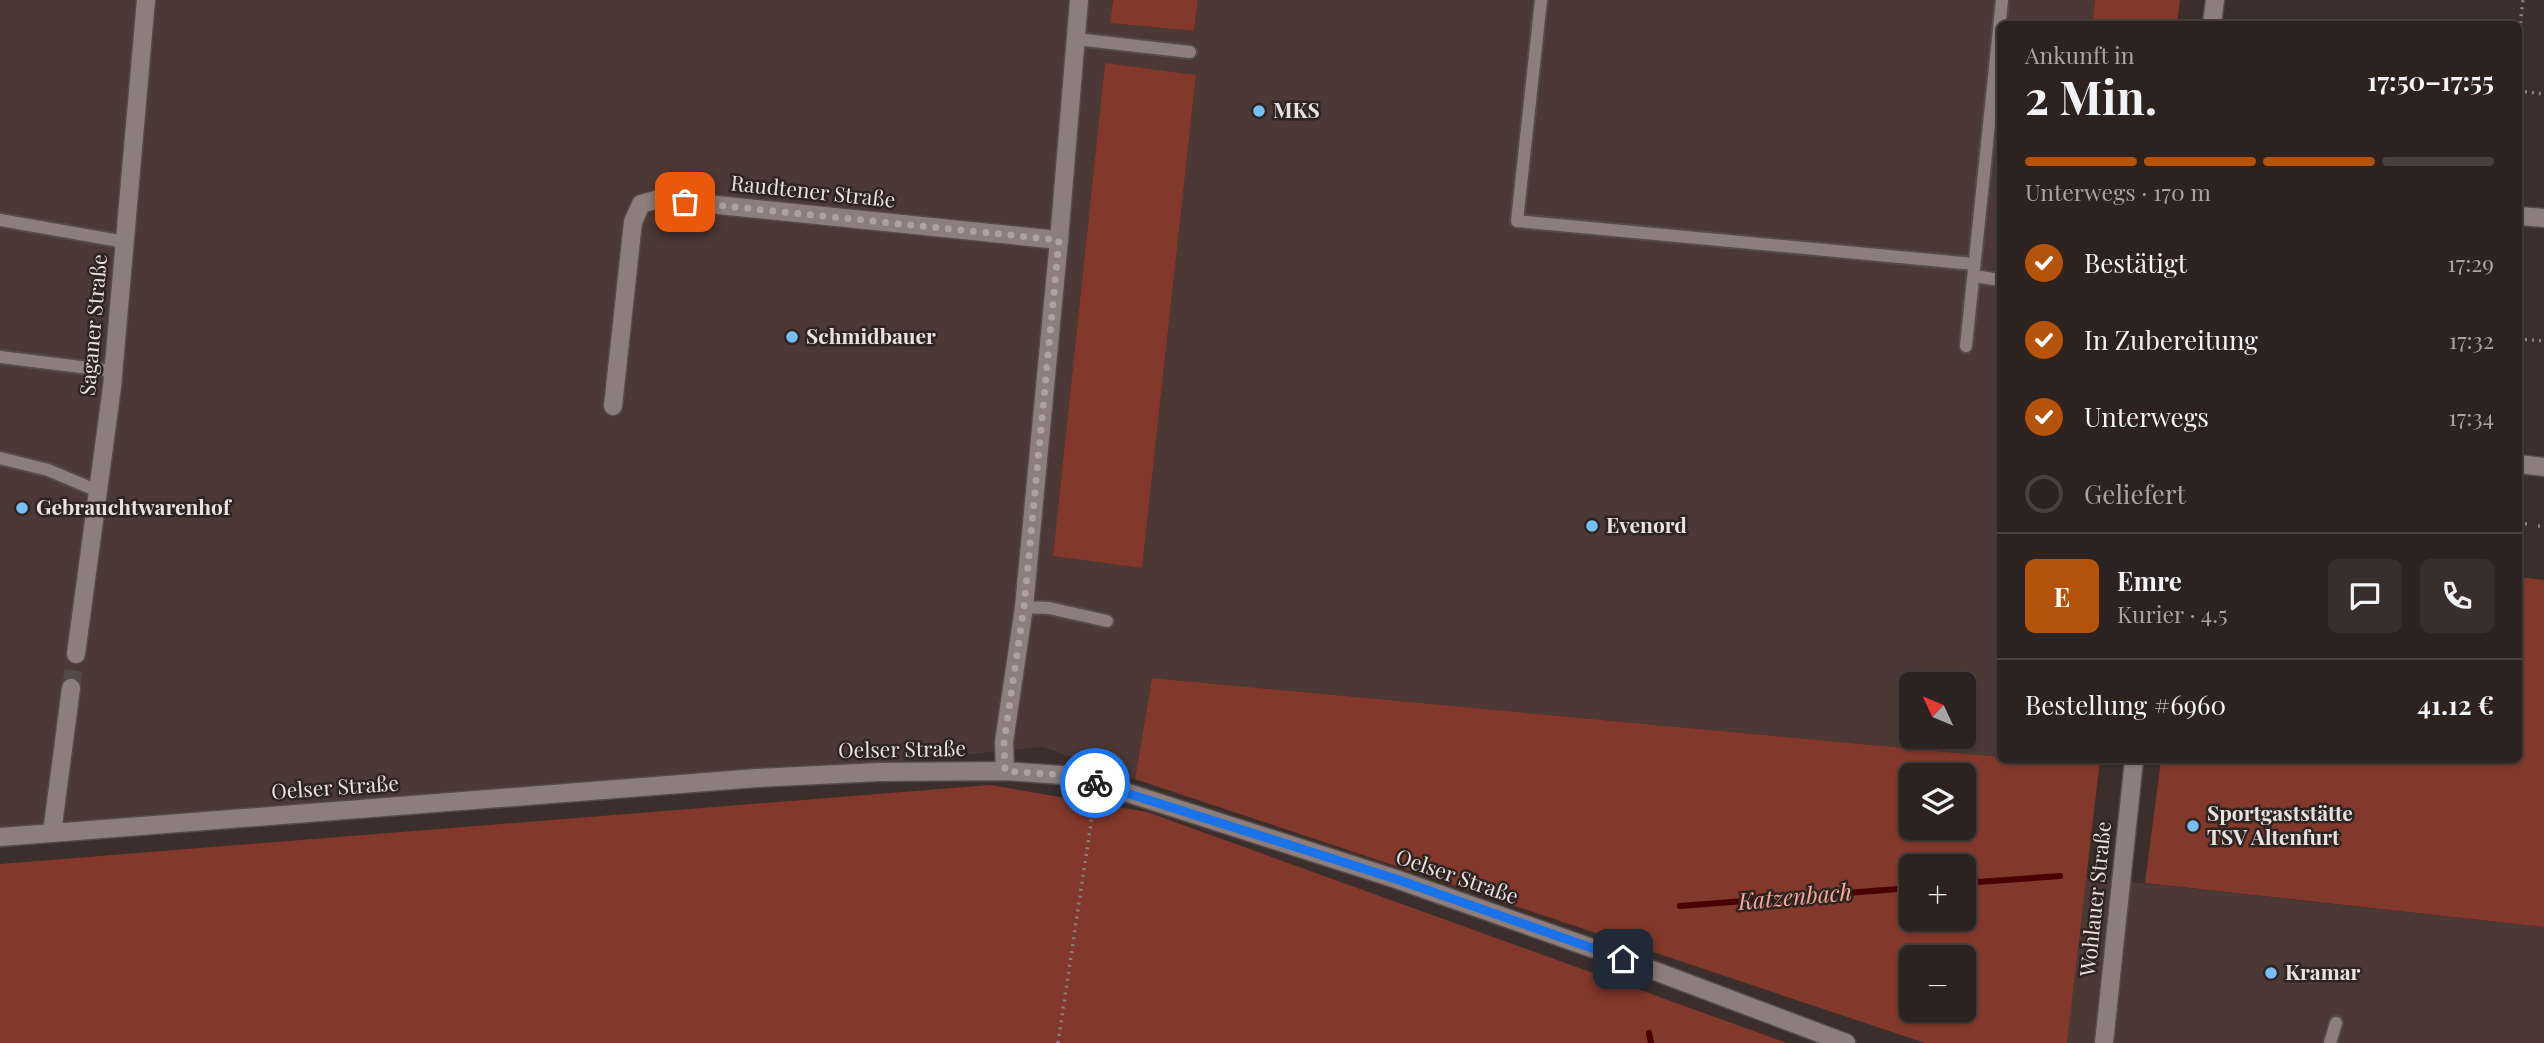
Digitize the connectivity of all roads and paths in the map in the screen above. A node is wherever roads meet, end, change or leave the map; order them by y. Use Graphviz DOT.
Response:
graph roads {
  1 [pos="146,0"];
  2 [pos="1079,0"];
  3 [pos="1541,0"];
  4 [pos="2002,0"];
  5 [pos="2215,0"];
  6 [pos="2523,0"];
  7 [pos="2000,21"];
  8 [pos="2212,21"];
  9 [pos="2521,21"];
  10 [pos="1076,39"];
  11 [pos="1997,48"];
  12 [pos="1190,52"];
  13 [pos="2522,92"];
  14 [pos="2544,94"];
  15 [pos="2522,215"];
  16 [pos="2544,218"];
  17 [pos="0,220"];
  18 [pos="1059,240"];
  19 [pos="125,242"];
  20 [pos="1974,270"];
  21 [pos="1997,279"];
  22 [pos="2522,339"];
  23 [pos="2544,341"];
  24 [pos="1966,346"];
  25 [pos="0,357"];
  26 [pos="113,371"];
  27 [pos="612,406"];
  28 [pos="0,458"];
  29 [pos="2522,464"];
  30 [pos="2544,467"];
  31 [pos="98,491"];
  32 [pos="2522,523"];
  33 [pos="2528,524"];
  34 [pos="1024,607"];
  35 [pos="1107,621"];
  36 [pos="76,654"];
  37 [pos="71,688"];
  38 [pos="2134,763"];
  39 [pos="1005,771"];
  40 [pos="1097,783"];
  41 [pos="52,833"];
  42 [pos="0,837"];
  43 [pos="2336,1023"];
  44 [pos="1058,1043"];
  45 [pos="1846,1043"];
  46 [pos="2104,1043"];
  47 [pos="2330,1043"];
  1 -- 19 [label="street, Saganer Straße"];
  2 -- 10 [label="street"];
  3 -- 20 [label="lane"];
  4 -- 7 [label="lane"];
  5 -- 8 [label="street"];
  6 -- 9 [label="path"];
  10 -- 12 [label="lane"];
  10 -- 18 [label="street"];
  11 -- 20 [label="lane"];
  13 -- 14 [label="path"];
  15 -- 16 [label="street"];
  17 -- 19 [label="lane"];
  18 -- 27 [label="street, Raudtener Straße"];
  18 -- 34 [label="street"];
  19 -- 26 [label="street, Saganer Straße"];
  20 -- 21 [label="lane"];
  20 -- 24 [label="lane"];
  22 -- 23 [label="path"];
  25 -- 26 [label="lane"];
  26 -- 31 [label="street, Saganer Straße"];
  28 -- 31 [label="lane"];
  29 -- 30 [label="street"];
  31 -- 36 [label="street, Saganer Straße"];
  32 -- 33 [label="path"];
  34 -- 35 [label="lane"];
  34 -- 39 [label="street"];
  37 -- 41 [label="street"];
  38 -- 46 [label="street, Wohlauer Straße"];
  39 -- 40 [label="street, Oelser Straße"];
  39 -- 41 [label="street, Oelser Straße"];
  40 -- 44 [label="path"];
  40 -- 45 [label="street, Oelser Straße"];
  41 -- 42 [label="street, Oelser Straße"];
  43 -- 47 [label="lane"];
}
